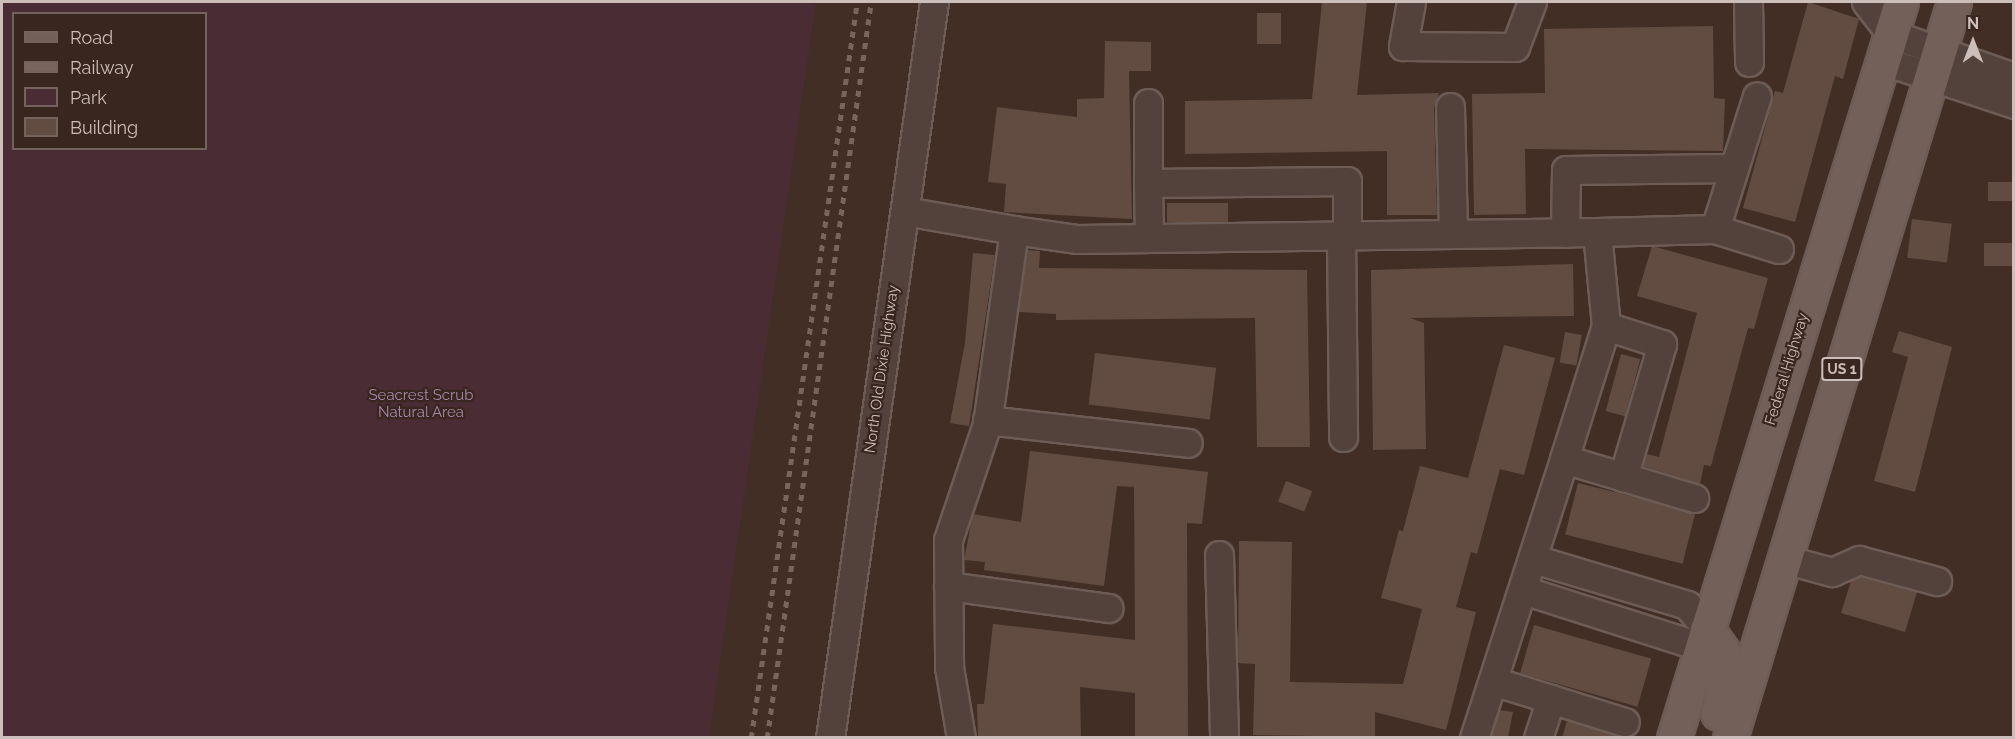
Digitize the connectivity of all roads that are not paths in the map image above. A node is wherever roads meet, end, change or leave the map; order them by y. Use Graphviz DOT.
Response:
graph roads {
  1 [pos="934,2"];
  2 [pos="1411,2"];
  3 [pos="1532,2"];
  4 [pos="1748,2"];
  5 [pos="1866,2"];
  6 [pos="1901,2"];
  7 [pos="1954,2"];
  8 [pos="1888,47"];
  9 [pos="1749,62"];
  10 [pos="1935,64"];
  11 [pos="2013,77"];
  12 [pos="1757,96"];
  13 [pos="1148,103"];
  14 [pos="2013,104"];
  15 [pos="1450,107"];
  16 [pos="1734,168"];
  17 [pos="1148,183"];
  18 [pos="905,211"];
  19 [pos="1714,229"];
  20 [pos="1014,230"];
  21 [pos="1597,232"];
  22 [pos="1565,233"];
  23 [pos="1453,234"];
  24 [pos="1344,235"];
  25 [pos="1149,238"];
  26 [pos="1779,249"];
  27 [pos="1606,326"];
  28 [pos="987,420"];
  29 [pos="1343,437"];
  30 [pos="1188,443"];
  31 [pos="1564,459"];
  32 [pos="1623,477"];
  33 [pos="1694,498"];
  34 [pos="1219,555"];
  35 [pos="1534,559"];
  36 [pos="1784,559"];
  37 [pos="1937,581"];
  38 [pos="948,586"];
  39 [pos="1523,590"];
  40 [pos="1108,608"];
  41 [pos="1704,638"];
  42 [pos="1493,681"];
  43 [pos="1551,699"];
  44 [pos="1625,722"];
  45 [pos="830,738"];
  46 [pos="961,738"];
  47 [pos="1224,738"];
  48 [pos="1474,738"];
  49 [pos="1538,738"];
  50 [pos="1674,738"];
  51 [pos="1711,738"];
  52 [pos="1730,738"];
  1 -- 18 [label="street, North Old Dixie Highway"];
  2 -- 3 [label="street"];
  4 -- 9 [label="street"];
  5 -- 8 [label="street"];
  6 -- 8 [label="main road, Federal Highway"];
  7 -- 10 [label="main road, US 1"];
  8 -- 10 [label="street"];
  8 -- 41 [label="main road, Federal Highway"];
  10 -- 11 [label="street"];
  10 -- 14 [label="street"];
  10 -- 36 [label="main road, US 1"];
  12 -- 16 [label="street"];
  13 -- 17 [label="street"];
  15 -- 23 [label="street"];
  16 -- 19 [label="street"];
  16 -- 22 [label="street"];
  17 -- 24 [label="street"];
  17 -- 25 [label="street"];
  18 -- 20 [label="street"];
  18 -- 45 [label="street, North Old Dixie Highway"];
  19 -- 21 [label="street"];
  19 -- 26 [label="street"];
  20 -- 25 [label="street"];
  20 -- 28 [label="street"];
  21 -- 22 [label="street"];
  21 -- 27 [label="street"];
  22 -- 23 [label="street"];
  23 -- 24 [label="street"];
  24 -- 25 [label="street"];
  24 -- 29 [label="street"];
  27 -- 31 [label="street"];
  27 -- 32 [label="street"];
  28 -- 30 [label="street"];
  28 -- 38 [label="street"];
  31 -- 32 [label="street"];
  31 -- 35 [label="street"];
  32 -- 33 [label="street"];
  34 -- 47 [label="street"];
  35 -- 39 [label="street"];
  35 -- 41 [label="street"];
  36 -- 37 [label="street"];
  36 -- 52 [label="main road, US 1"];
  38 -- 40 [label="street"];
  38 -- 46 [label="street"];
  39 -- 41 [label="street"];
  39 -- 42 [label="street"];
  41 -- 50 [label="main road, Federal Highway"];
  41 -- 51 [label="main road"];
  42 -- 43 [label="street"];
  42 -- 48 [label="street"];
  43 -- 44 [label="street"];
  43 -- 49 [label="street"];
}
